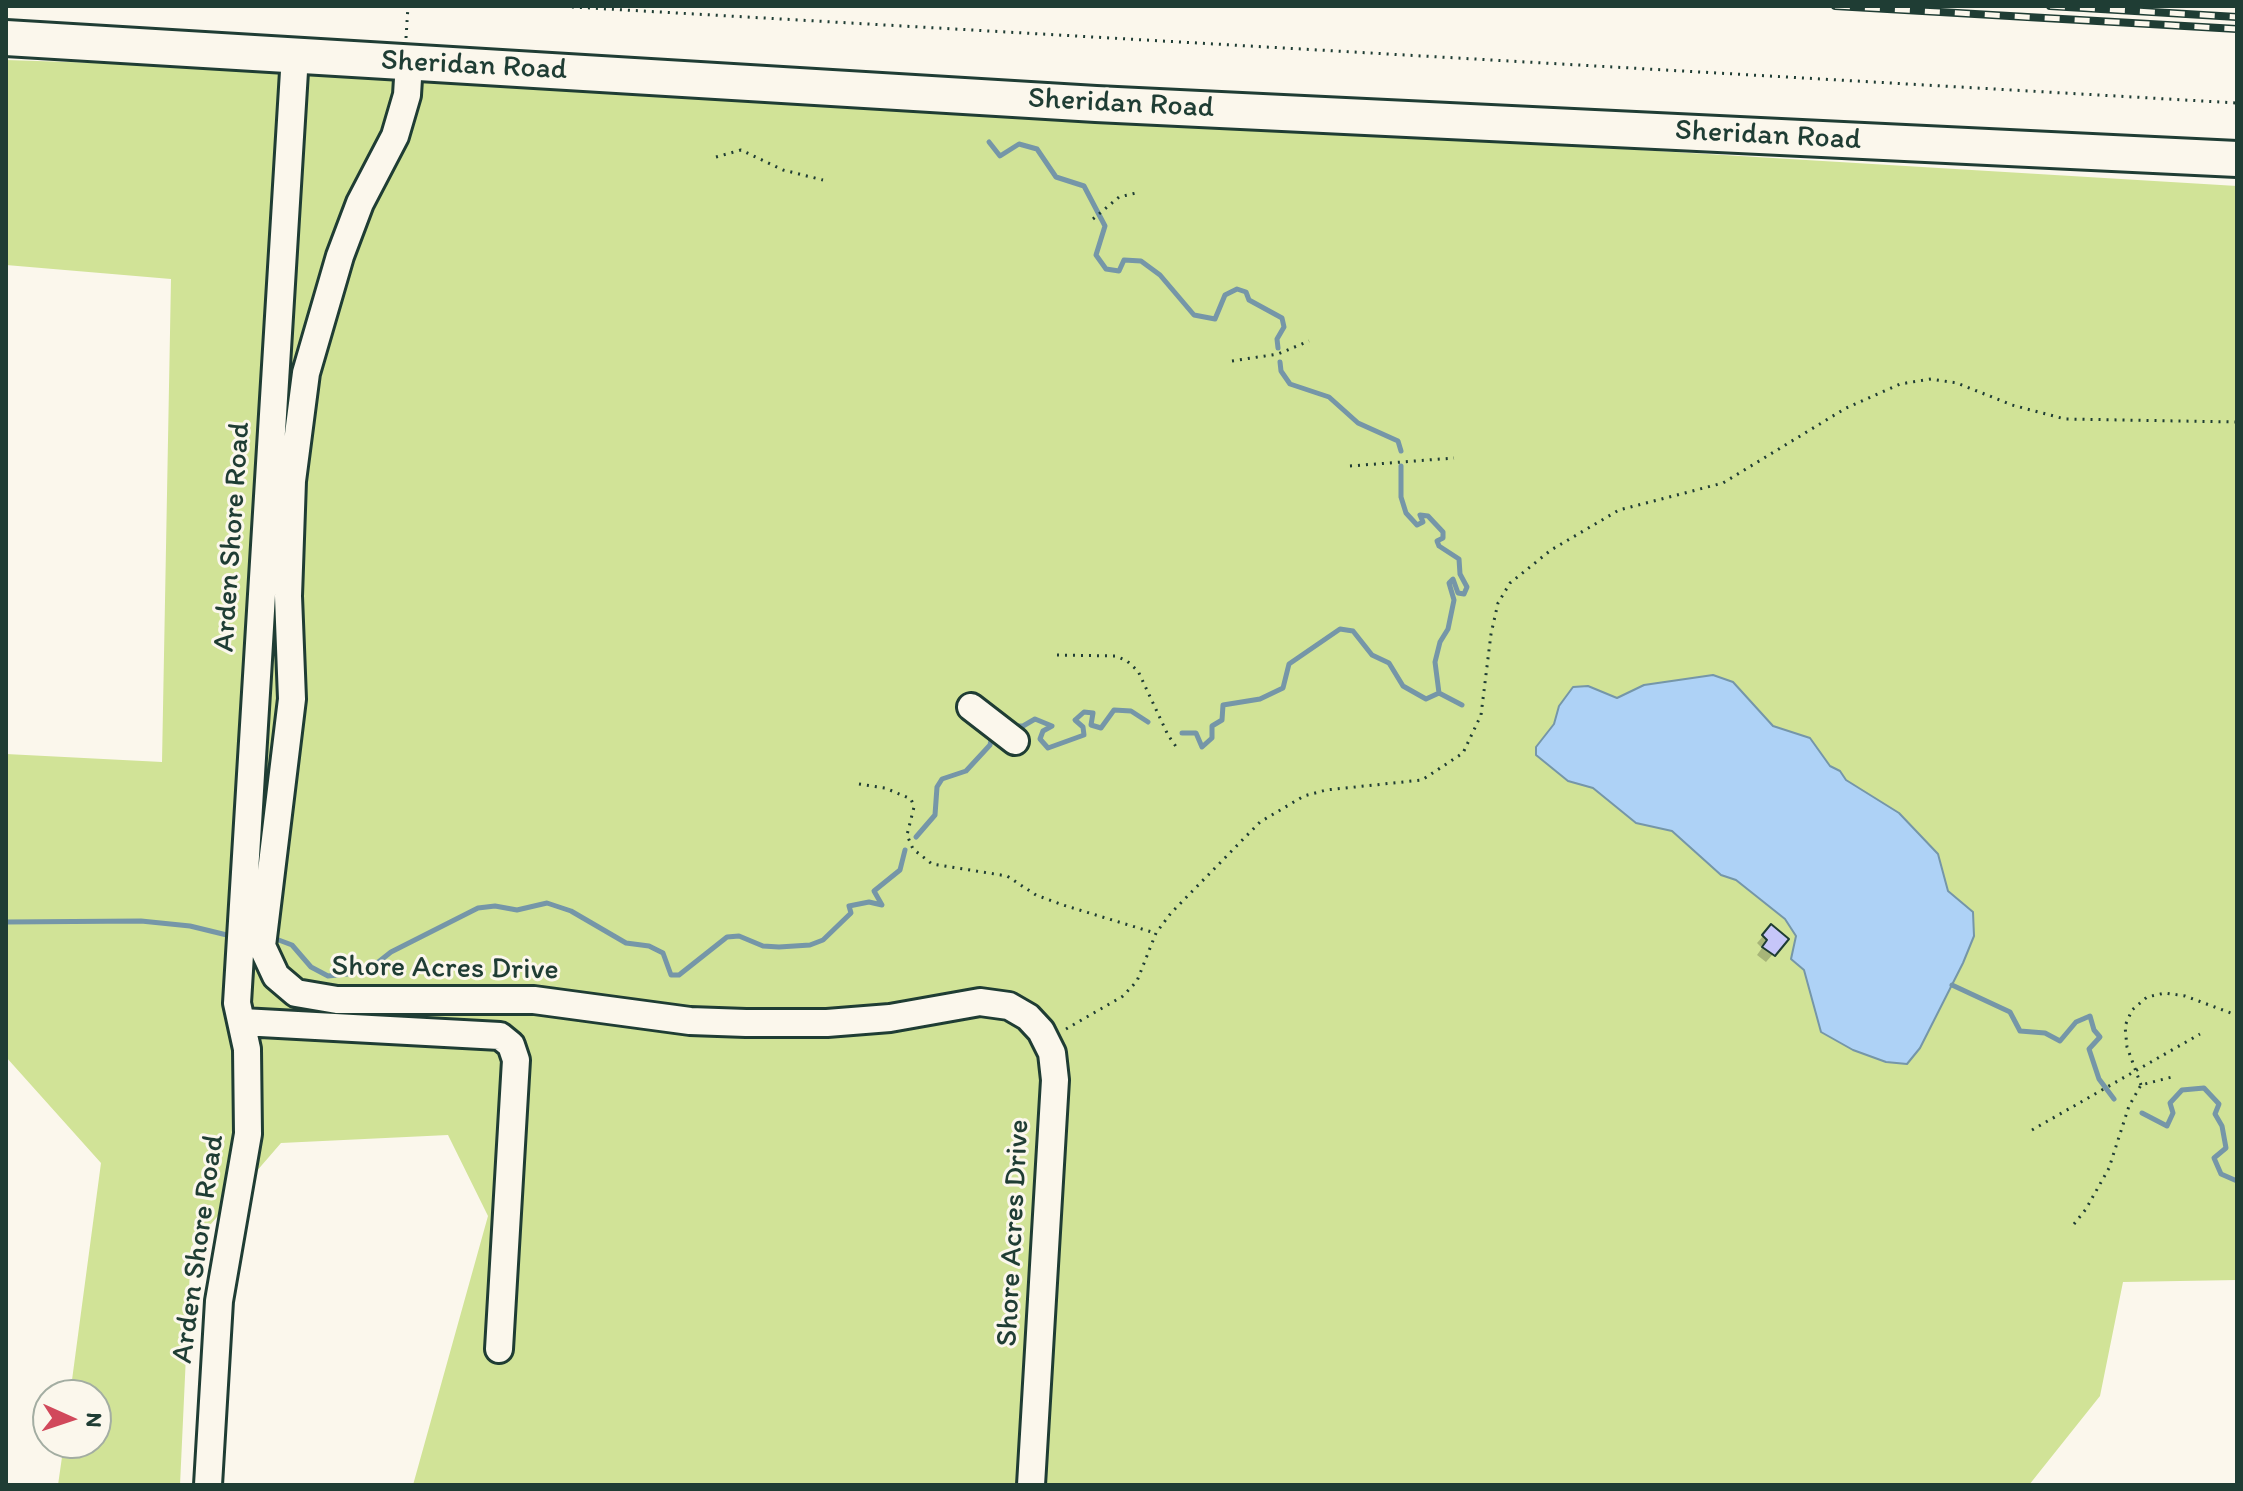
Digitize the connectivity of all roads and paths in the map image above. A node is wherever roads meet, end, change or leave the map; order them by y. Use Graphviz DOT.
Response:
graph roads {
  1 [pos="408,6"];
  2 [pos="556,6"];
  3 [pos="6,38"];
  4 [pos="295,55"];
  5 [pos="409,62"];
  6 [pos="2237,103"];
  7 [pos="716,157"];
  8 [pos="2237,159"];
  9 [pos="823,180"];
  10 [pos="1136,193"];
  11 [pos="1093,219"];
  12 [pos="1309,341"];
  13 [pos="1232,361"];
  14 [pos="2237,422"];
  15 [pos="1454,458"];
  16 [pos="1350,466"];
  17 [pos="1057,655"];
  18 [pos="971,707"];
  19 [pos="1015,741"];
  20 [pos="1177,748"];
  21 [pos="859,784"];
  22 [pos="1156,933"];
  23 [pos="2231,1013"];
  24 [pos="242,1022"];
  25 [pos="2200,1034"];
  26 [pos="1046,1041"];
  27 [pos="2176,1076"];
  28 [pos="2141,1085"];
  29 [pos="2032,1130"];
  30 [pos="2074,1224"];
  31 [pos="499,1349"];
  32 [pos="208,1485"];
  33 [pos="1031,1485"];
  1 -- 5 [label="path"];
  2 -- 6 [label="path"];
  3 -- 4 [label="main road, Sheridan Road"];
  4 -- 5 [label="main road, Sheridan Road"];
  4 -- 24 [label="street, Arden Shore Road"];
  5 -- 8 [label="main road, Sheridan Road"];
  5 -- 26 [label="street, Shore Acres Drive"];
  7 -- 9 [label="path"];
  10 -- 11 [label="path"];
  12 -- 13 [label="path"];
  14 -- 22 [label="path"];
  15 -- 16 [label="path"];
  17 -- 20 [label="path"];
  18 -- 19 [label="street"];
  21 -- 22 [label="path"];
  22 -- 26 [label="path"];
  23 -- 28 [label="path"];
  24 -- 31 [label="street"];
  24 -- 32 [label="street, Arden Shore Road"];
  25 -- 29 [label="path, bridge"];
  26 -- 33 [label="street, Shore Acres Drive"];
  27 -- 28 [label="path"];
  28 -- 30 [label="path"];
}
